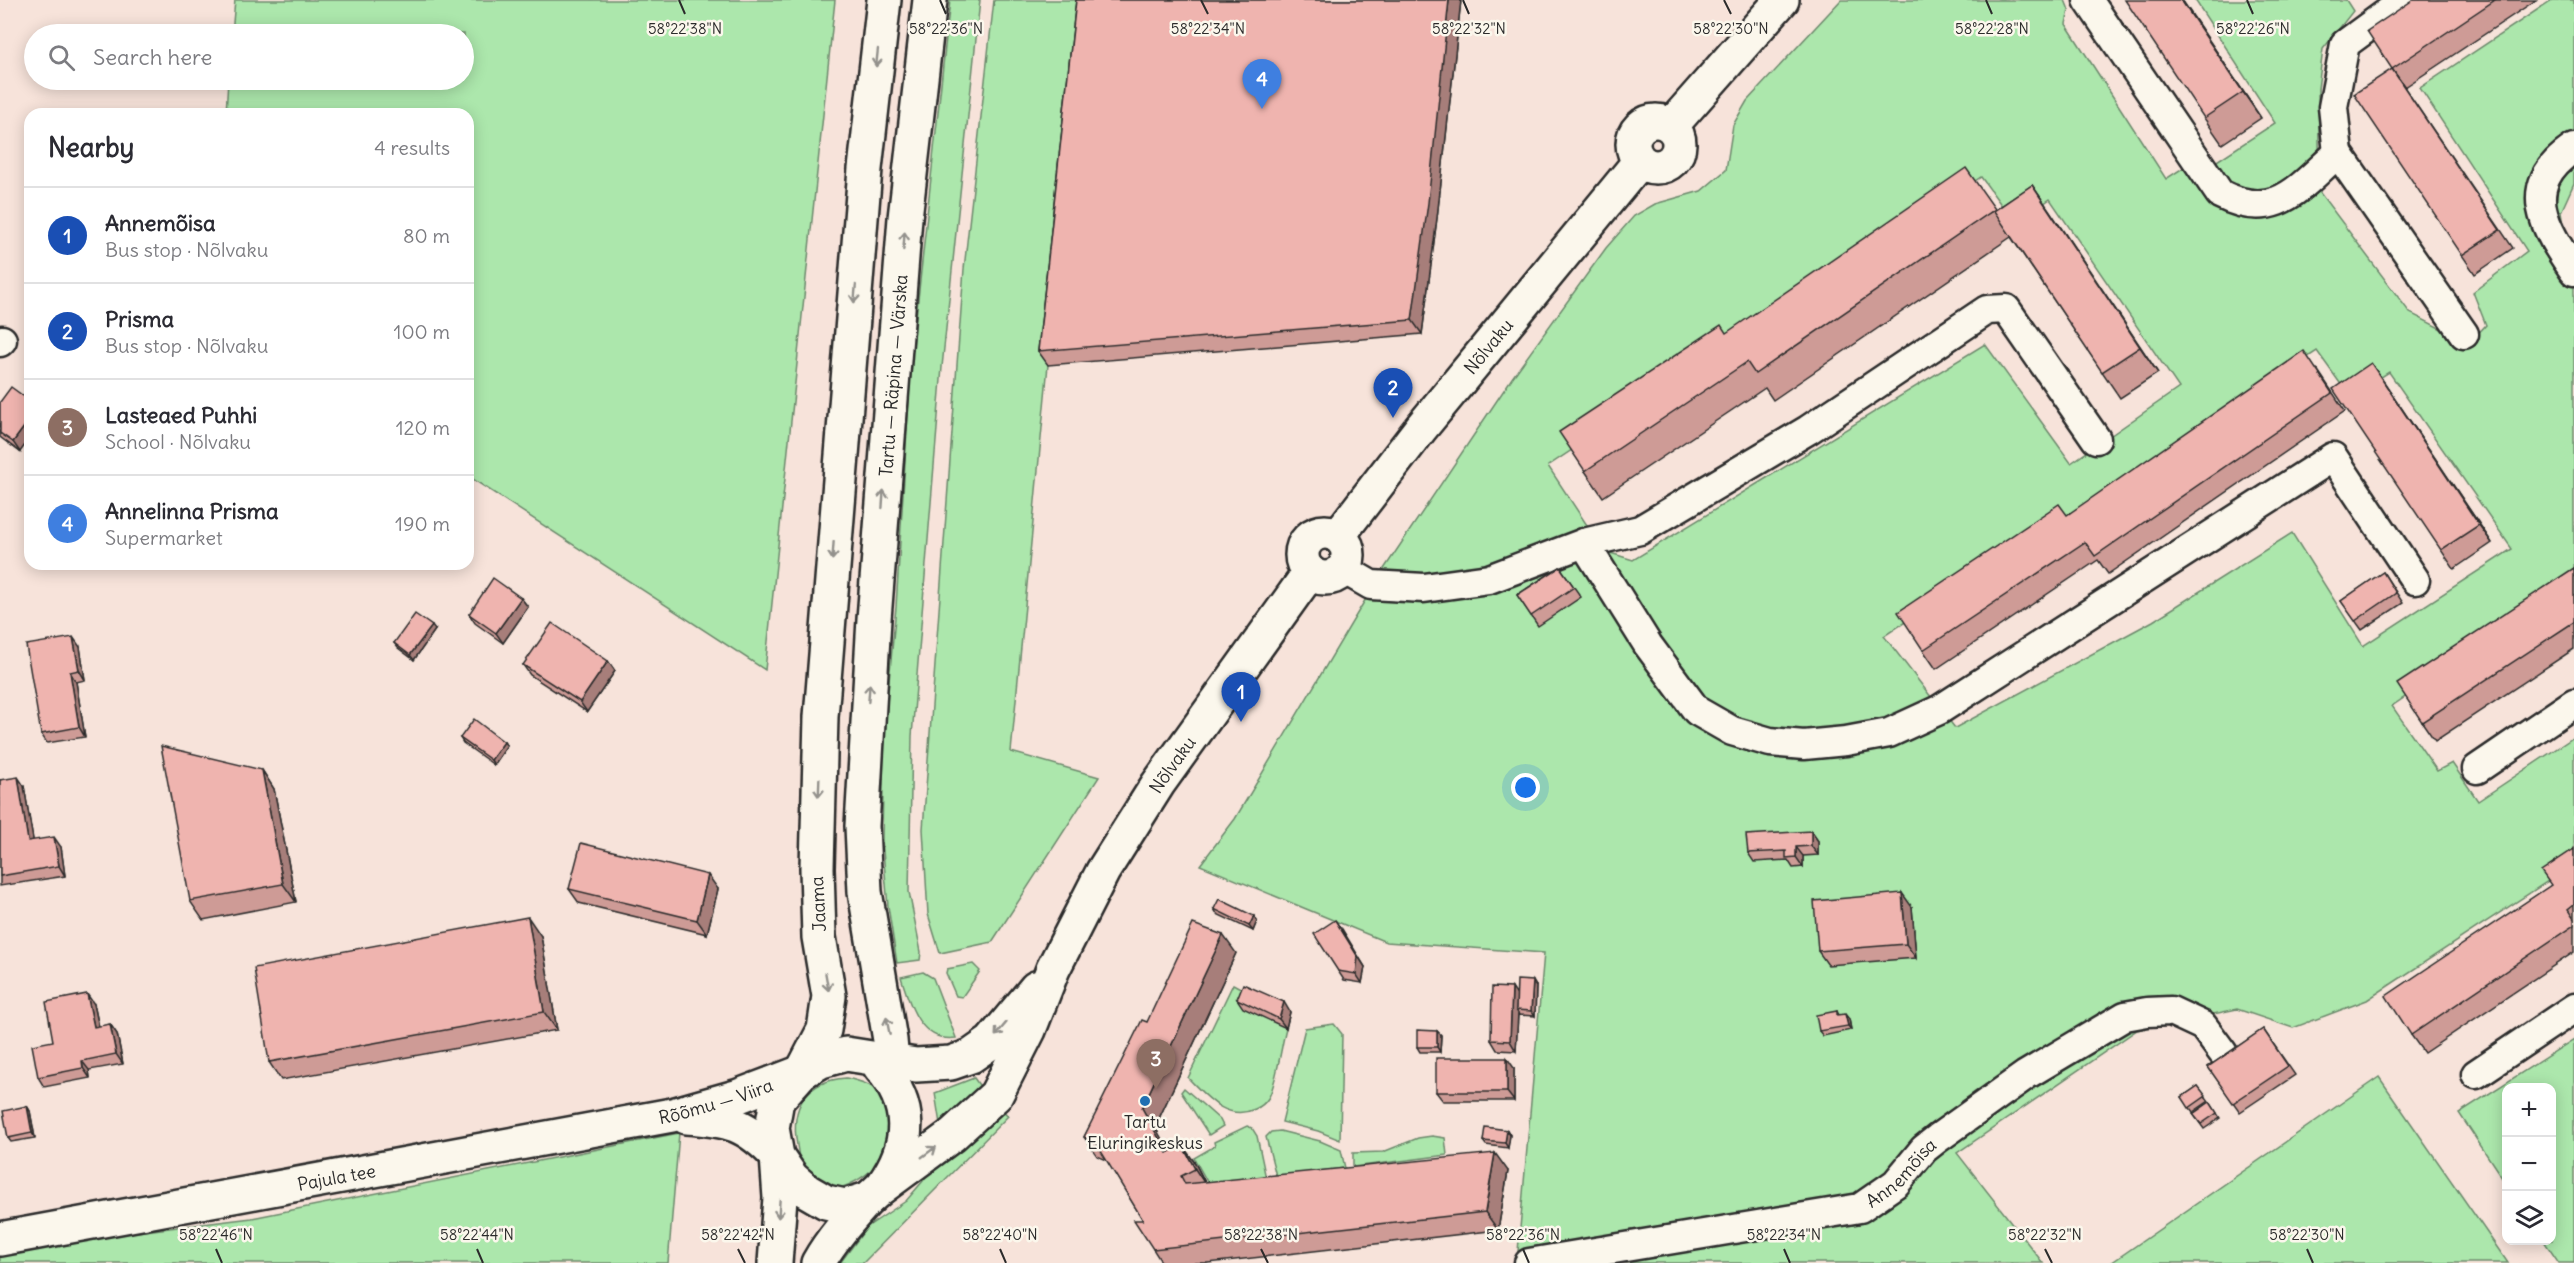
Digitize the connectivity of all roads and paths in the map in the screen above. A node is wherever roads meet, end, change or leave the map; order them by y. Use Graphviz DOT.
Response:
graph roads {
  1 [pos="884,0"];
  2 [pos="930,0"];
  3 [pos="1782,0"];
  4 [pos="2088,0"];
  5 [pos="2405,0"];
  6 [pos="2574,148"];
  7 [pos="2338,153"];
  8 [pos="2574,271"];
  9 [pos="2464,334"];
  10 [pos="2096,439"];
  11 [pos="1338,536"];
  12 [pos="1584,543"];
  13 [pos="1345,570"];
  14 [pos="1310,572"];
  15 [pos="2415,580"];
  16 [pos="2574,703"];
  17 [pos="2477,769"];
  18 [pos="1053,969"];
  19 [pos="2574,1008"];
  20 [pos="2223,1053"];
  21 [pos="884,1068"];
  22 [pos="802,1072"];
  23 [pos="2476,1074"];
  24 [pos="672,1115"];
  25 [pos="777,1156"];
  26 [pos="875,1193"];
  27 [pos="0,1239"];
  28 [pos="775,1263"];
  29 [pos="818,1263"];
  30 [pos="1529,1263"];
  1 -- 22 [label="street, Jaama, one-way"];
  21 -- 2 [label="street, Tartu — Räpina — Värska, one-way"];
  3 -- 11 [label="street, Nõlvaku"];
  4 -- 7 [label="street"];
  5 -- 7 [label="street"];
  6 -- 8 [label="street"];
  7 -- 9 [label="street"];
  10 -- 12 [label="street"];
  11 -- 13 [label="street"];
  11 -- 14 [label="street"];
  12 -- 13 [label="street"];
  12 -- 15 [label="street"];
  13 -- 14 [label="street"];
  14 -- 18 [label="street, Nõlvaku"];
  16 -- 17 [label="street"];
  18 -- 21 [label="street, Nõlvaku, one-way"];
  26 -- 18 [label="street, Nõlvaku, one-way"];
  19 -- 23 [label="street"];
  20 -- 30 [label="street, Annemõisa"];
  21 -- 22 [label="street"];
  21 -- 26 [label="street"];
  22 -- 24 [label="street, Rõõmu — Viira"];
  22 -- 25 [label="street"];
  24 -- 25 [label="street, Rõõmu — Viira"];
  24 -- 27 [label="street, Pajula tee"];
  25 -- 26 [label="street"];
  25 -- 28 [label="street, one-way"];
  26 -- 29 [label="street"];
}
